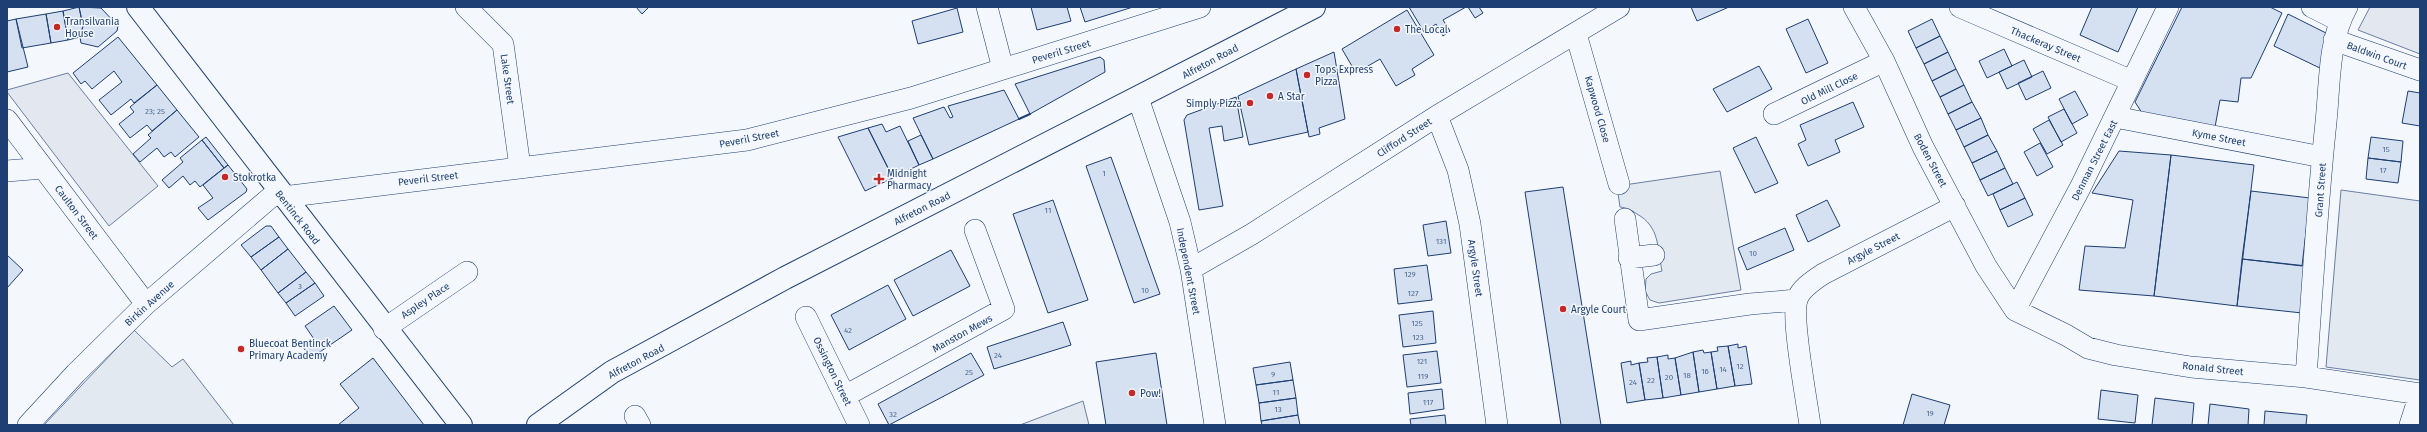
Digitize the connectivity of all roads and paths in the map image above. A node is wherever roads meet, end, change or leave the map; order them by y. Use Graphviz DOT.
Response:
graph roads {
  1 [pos="138,7"];
  2 [pos="466,7"];
  3 [pos="988,7"];
  4 [pos="1200,7"];
  5 [pos="1314,7"];
  6 [pos="1619,7"];
  7 [pos="1854,7"];
  8 [pos="1960,7"];
  9 [pos="2168,7"];
  10 [pos="2312,7"];
  11 [pos="2340,22"];
  12 [pos="1576,34"];
  13 [pos="1884,61"];
  14 [pos="1003,69"];
  15 [pos="2420,70"];
  16 [pos="2132,81"];
  17 [pos="1138,98"];
  18 [pos="1774,114"];
  19 [pos="1437,116"];
  20 [pos="2115,117"];
  21 [pos="7,120"];
  22 [pos="2322,157"];
  23 [pos="520,167"];
  24 [pos="43,168"];
  25 [pos="7,171"];
  26 [pos="1619,184"];
  27 [pos="280,194"];
  28 [pos="1955,206"];
  29 [pos="1625,219"];
  30 [pos="975,230"];
  31 [pos="1654,255"];
  32 [pos="1629,258"];
  33 [pos="1191,269"];
  34 [pos="467,272"];
  35 [pos="1797,300"];
  36 [pos="146,304"];
  37 [pos="2015,310"];
  38 [pos="806,317"];
  39 [pos="384,328"];
  40 [pos="2306,377"];
  41 [pos="2420,394"];
  42 [pos="845,396"];
  43 [pos="28,425"];
  44 [pos="461,425"];
  45 [pos="538,425"];
  46 [pos="859,425"];
  47 [pos="1214,425"];
  48 [pos="1497,425"];
  49 [pos="1810,425"];
  50 [pos="2410,425"];
  1 -- 27 [label="main road, Bentinck Road"];
  2 -- 23 [label="street, Lake Street"];
  3 -- 14 [label="street"];
  4 -- 14 [label="street, Peveril Street"];
  5 -- 17 [label="main road, Alfreton Road"];
  6 -- 12 [label="street, Clifford Street"];
  7 -- 13 [label="street, Boden Street"];
  8 -- 16 [label="street, Thackeray Street"];
  9 -- 16 [label="street, Denman Street East"];
  10 -- 11 [label="street, Baldwin Court"];
  11 -- 15 [label="street, Baldwin Court"];
  11 -- 22 [label="street, Grant Street"];
  12 -- 19 [label="street, Clifford Street"];
  12 -- 26 [label="street, Kapwood Close"];
  13 -- 18 [label="street, Old Mill Close"];
  13 -- 28 [label="street, Boden Street"];
  14 -- 23 [label="street, Peveril Street"];
  16 -- 20 [label="street, Denman Street East"];
  17 -- 33 [label="street, Independent Street"];
  17 -- 45 [label="main road, Alfreton Road"];
  19 -- 33 [label="street, Clifford Street"];
  19 -- 48 [label="street, Argyle Street"];
  20 -- 22 [label="street, Kyme Street"];
  20 -- 37 [label="street, Denman Street East"];
  21 -- 24 [label="street, Caulton Street"];
  22 -- 40 [label="street, Grant Street"];
  23 -- 27 [label="street, Peveril Street"];
  24 -- 25 [label="street"];
  24 -- 36 [label="street, Caulton Street"];
  27 -- 36 [label="street, Birkin Avenue"];
  27 -- 39 [label="main road, Bentinck Road"];
  28 -- 35 [label="street, Argyle Street"];
  28 -- 37 [label="street, Boden Street"];
  29 -- 32 [label="street"];
  30 -- 42 [label="street, Manston Mews"];
  31 -- 32 [label="street"];
  32 -- 35 [label="street"];
  33 -- 47 [label="street, Independent Street"];
  34 -- 39 [label="street, Aspley Place"];
  35 -- 49 [label="street"];
  36 -- 43 [label="street, Birkin Avenue"];
  37 -- 40 [label="street, Ronald Street"];
  38 -- 42 [label="street, Ossington Street"];
  39 -- 44 [label="main road, Bentinck Road"];
  40 -- 41 [label="street, Ronald Street"];
  41 -- 50 [label="street"];
  42 -- 46 [label="street, Ossington Street"];
}
